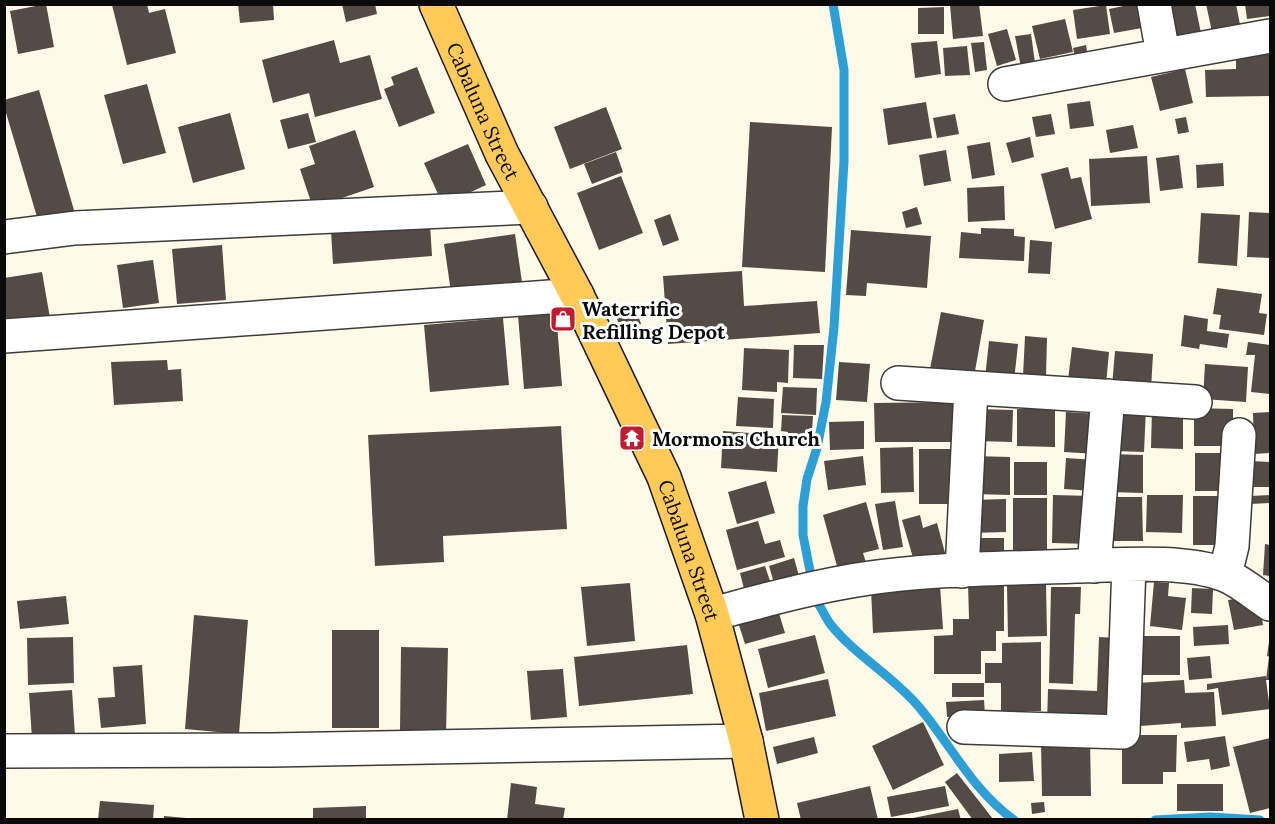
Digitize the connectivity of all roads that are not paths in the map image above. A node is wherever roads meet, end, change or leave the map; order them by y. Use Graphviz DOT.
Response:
graph roads {
  1 [pos="436,4"];
  2 [pos="1154,4"];
  3 [pos="1270,36"];
  4 [pos="1163,54"];
  5 [pos="1005,84"];
  6 [pos="531,207"];
  7 [pos="4,237"];
  8 [pos="577,295"];
  9 [pos="4,336"];
  10 [pos="898,383"];
  11 [pos="972,387"];
  12 [pos="1108,396"];
  13 [pos="1195,402"];
  14 [pos="1239,435"];
  15 [pos="1129,565"];
  16 [pos="1094,566"];
  17 [pos="962,571"];
  18 [pos="1226,575"];
  19 [pos="1270,604"];
  20 [pos="712,614"];
  21 [pos="964,727"];
  22 [pos="746,741"];
  23 [pos="4,751"];
  24 [pos="762,819"];
  1 -- 6 [label="main road, Cabaluna Street"];
  2 -- 4 [label="street"];
  3 -- 4 [label="street"];
  4 -- 5 [label="street"];
  6 -- 7 [label="street"];
  6 -- 8 [label="main road, Cabaluna Street"];
  8 -- 9 [label="street"];
  8 -- 20 [label="main road, Cabaluna Street"];
  10 -- 11 [label="street"];
  11 -- 12 [label="street"];
  11 -- 17 [label="street"];
  12 -- 13 [label="street"];
  12 -- 16 [label="street"];
  14 -- 18 [label="street"];
  15 -- 16 [label="street"];
  15 -- 18 [label="street"];
  15 -- 21 [label="street"];
  16 -- 17 [label="street"];
  17 -- 20 [label="street"];
  18 -- 19 [label="street"];
  20 -- 22 [label="main road, Cabaluna Street"];
  22 -- 23 [label="street"];
  22 -- 24 [label="main road, Cabaluna Street"];
}
